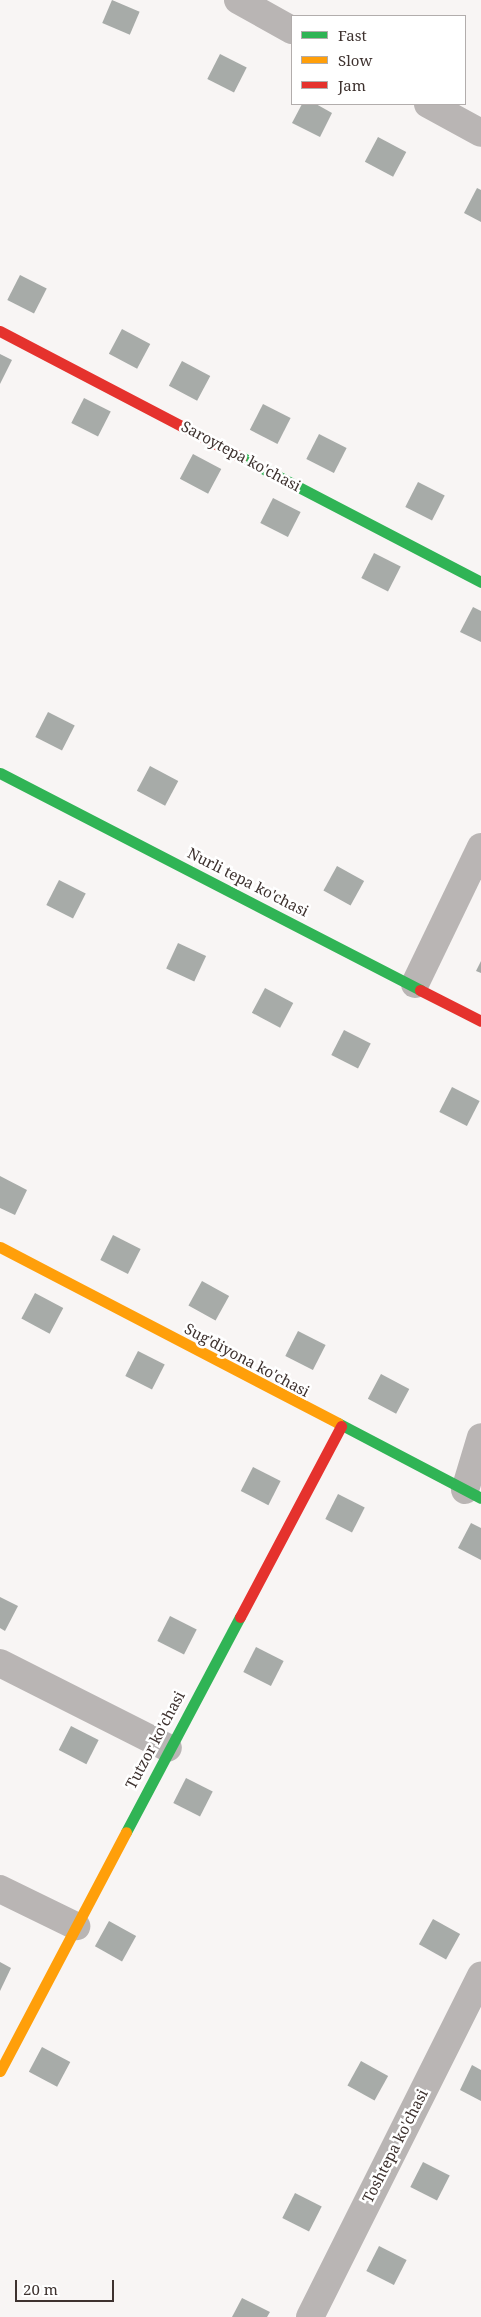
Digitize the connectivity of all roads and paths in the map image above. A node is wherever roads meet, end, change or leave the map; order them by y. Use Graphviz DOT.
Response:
graph roads {
  1 [pos="238,0"];
  2 [pos="291,29"];
  3 [pos="430,105"];
  4 [pos="481,133"];
  5 [pos="0,331"];
  6 [pos="481,582"];
  7 [pos="0,773"];
  8 [pos="481,847"];
  9 [pos="415,984"];
  10 [pos="481,1021"];
  11 [pos="0,1247"];
  12 [pos="341,1426"];
  13 [pos="481,1437"];
  14 [pos="473,1494"];
  15 [pos="0,1663"];
  16 [pos="168,1748"];
  17 [pos="0,1889"];
  18 [pos="76,1926"];
  19 [pos="481,1976"];
  20 [pos="0,2071"];
  21 [pos="310,2317"];
  1 -- 2 [label="street"];
  3 -- 4 [label="street"];
  5 -- 6 [label="street, Saroytepa ko'chasi"];
  7 -- 9 [label="street, Nurli tepa ko'chasi"];
  8 -- 9 [label="street"];
  9 -- 10 [label="street, Nurli tepa ko'chasi"];
  11 -- 12 [label="street, Sug'diyona ko'chasi"];
  12 -- 14 [label="street, Sug'diyona ko'chasi"];
  12 -- 16 [label="street, Tutzor ko'chasi"];
  13 -- 14 [label="street"];
  15 -- 16 [label="street"];
  16 -- 18 [label="street, Tutzor ko'chasi"];
  17 -- 18 [label="street"];
  18 -- 20 [label="street, Tutzor ko'chasi"];
  19 -- 21 [label="street, Toshtepa ko'chasi"];
}
